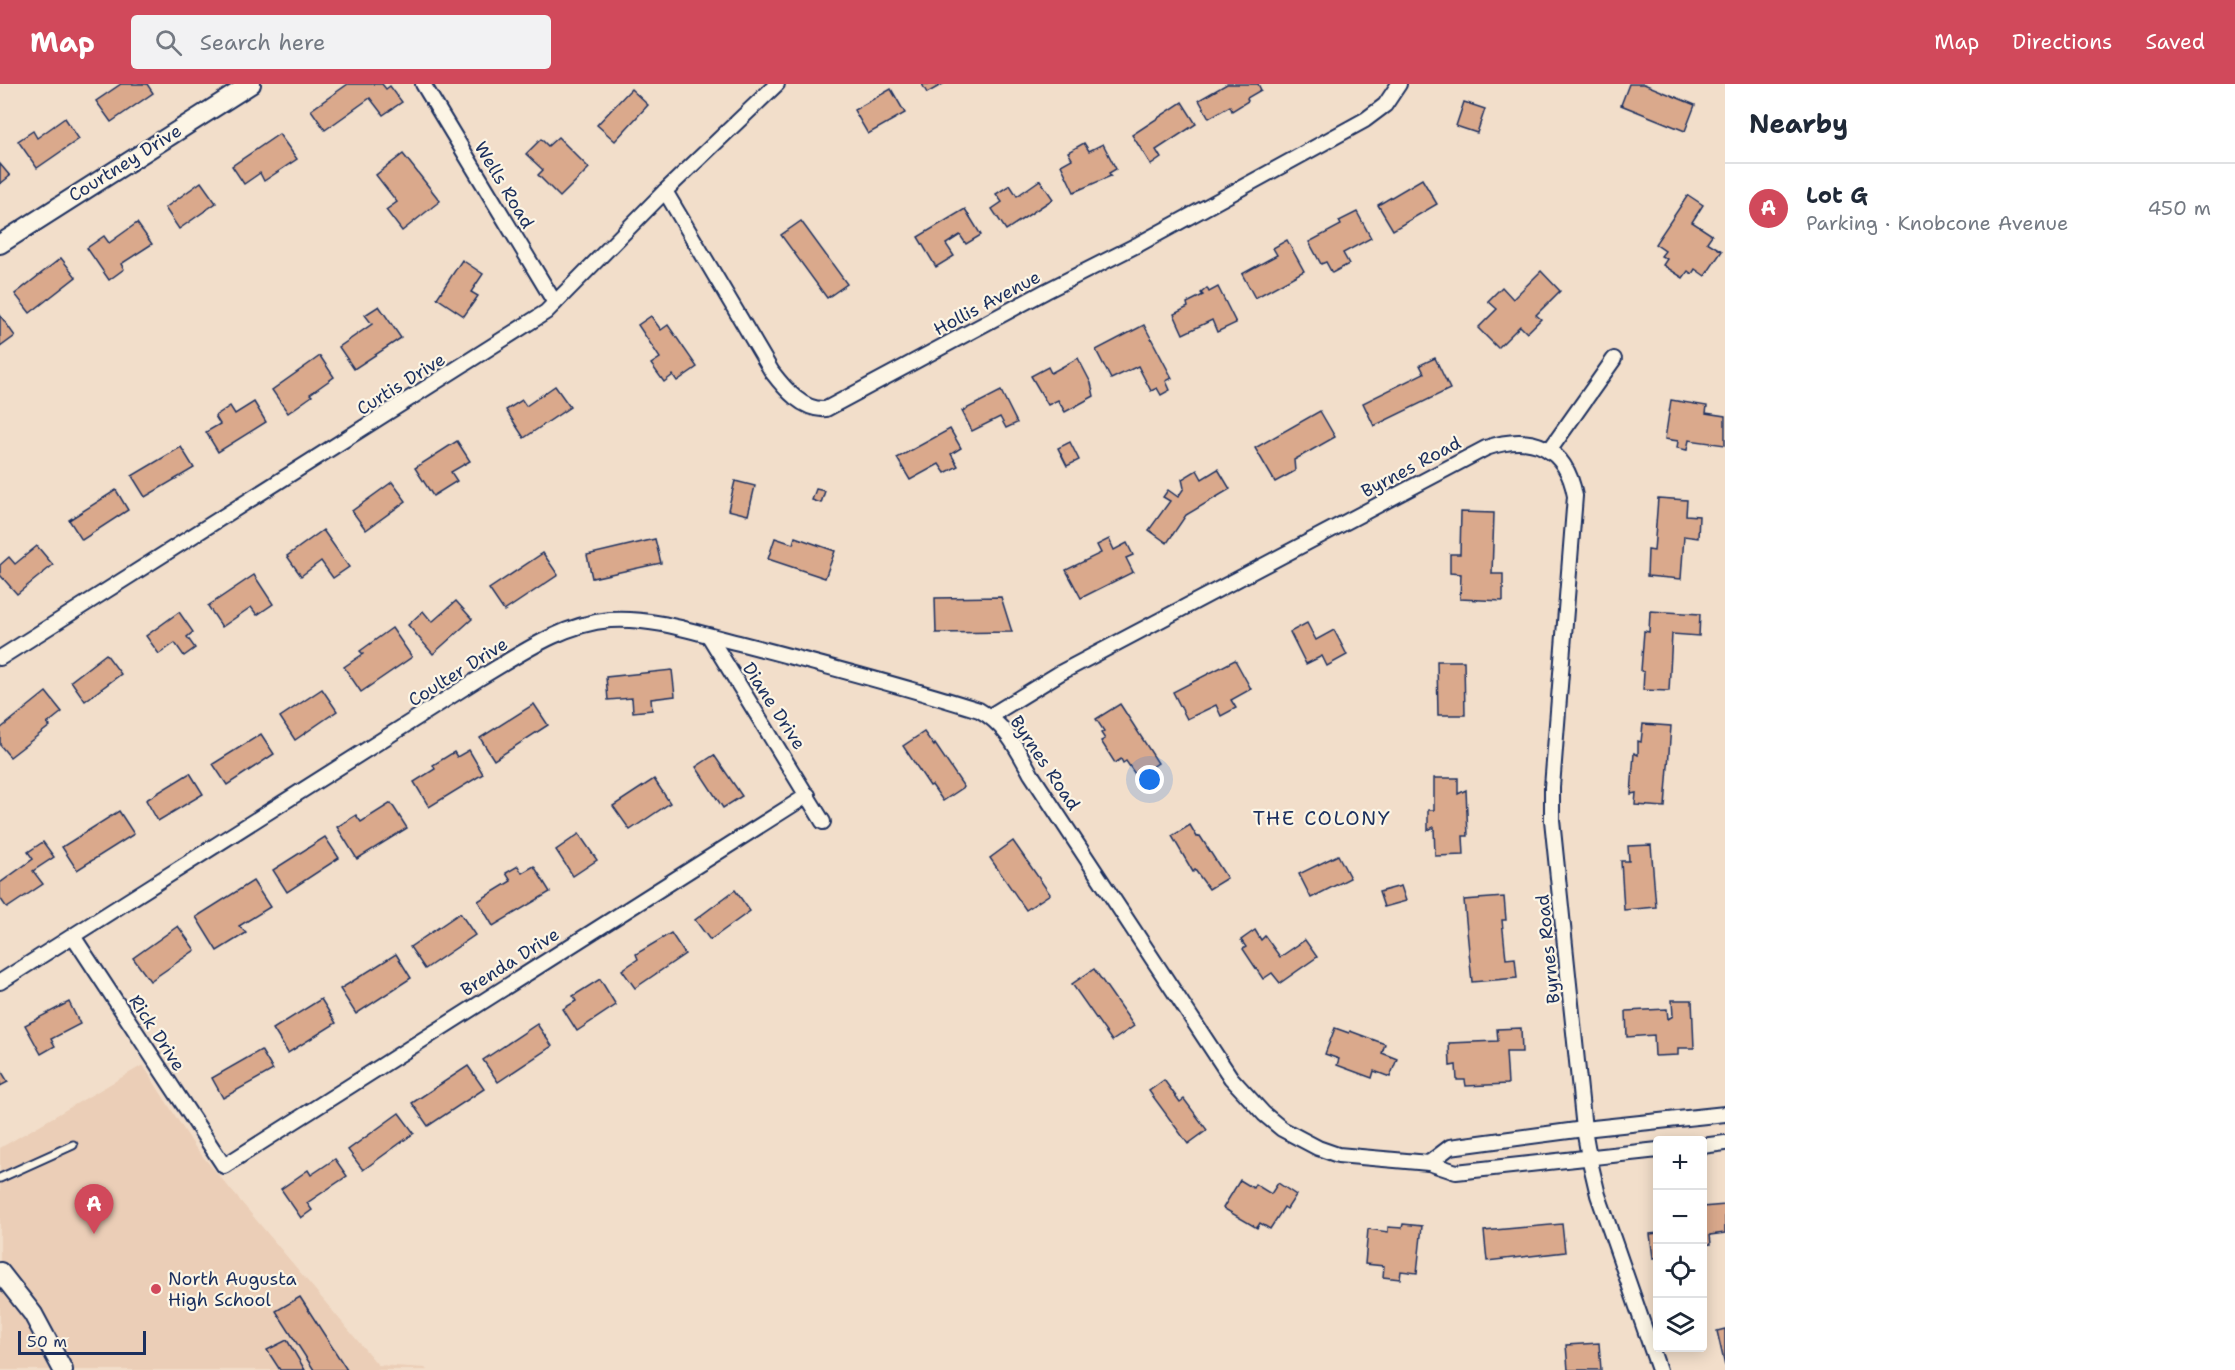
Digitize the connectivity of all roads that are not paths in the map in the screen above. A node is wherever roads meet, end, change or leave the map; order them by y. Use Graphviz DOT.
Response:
graph roads {
  1 [pos="251,84"];
  2 [pos="423,84"];
  3 [pos="777,84"];
  4 [pos="1399,84"];
  5 [pos="665,191"];
  6 [pos="0,244"];
  7 [pos="555,303"];
  8 [pos="1614,358"];
  9 [pos="1550,451"];
  10 [pos="709,636"];
  11 [pos="0,658"];
  12 [pos="990,716"];
  13 [pos="808,795"];
  14 [pos="824,822"];
  15 [pos="73,936"];
  16 [pos="0,982"];
  17 [pos="1725,1114"];
  18 [pos="1584,1129"];
  19 [pos="1725,1143"];
  20 [pos="73,1145"];
  21 [pos="1707,1145"];
  22 [pos="212,1150"];
  23 [pos="1653,1150"];
  24 [pos="1588,1157"];
  25 [pos="1429,1163"];
  26 [pos="0,1178"];
  27 [pos="0,1272"];
  28 [pos="63,1370"];
  29 [pos="1659,1370"];
  1 -- 6 [label="street, Courtney Drive"];
  2 -- 7 [label="street, Wells Road"];
  3 -- 5 [label="street, Curtis Drive"];
  4 -- 5 [label="street, Hollis Avenue"];
  5 -- 7 [label="street, Curtis Drive"];
  7 -- 11 [label="street, Curtis Drive"];
  8 -- 9 [label="street"];
  9 -- 12 [label="street, Byrnes Road"];
  9 -- 18 [label="street, Byrnes Road"];
  10 -- 12 [label="street, Coulter Drive"];
  10 -- 13 [label="street, Diane Drive"];
  10 -- 15 [label="street, Coulter Drive"];
  12 -- 25 [label="street, Byrnes Road"];
  13 -- 14 [label="street"];
  13 -- 22 [label="street, Brenda Drive"];
  15 -- 16 [label="street, Coulter Drive"];
  15 -- 22 [label="street, Rick Drive"];
  17 -- 18 [label="street"];
  18 -- 24 [label="street, Byrnes Road"];
  18 -- 25 [label="street"];
  19 -- 21 [label="street"];
  20 -- 26 [label="lane"];
  23 -- 24 [label="street, Byrnes Road"];
  24 -- 25 [label="street, Byrnes Road"];
  24 -- 29 [label="street"];
  27 -- 28 [label="street"];
}
